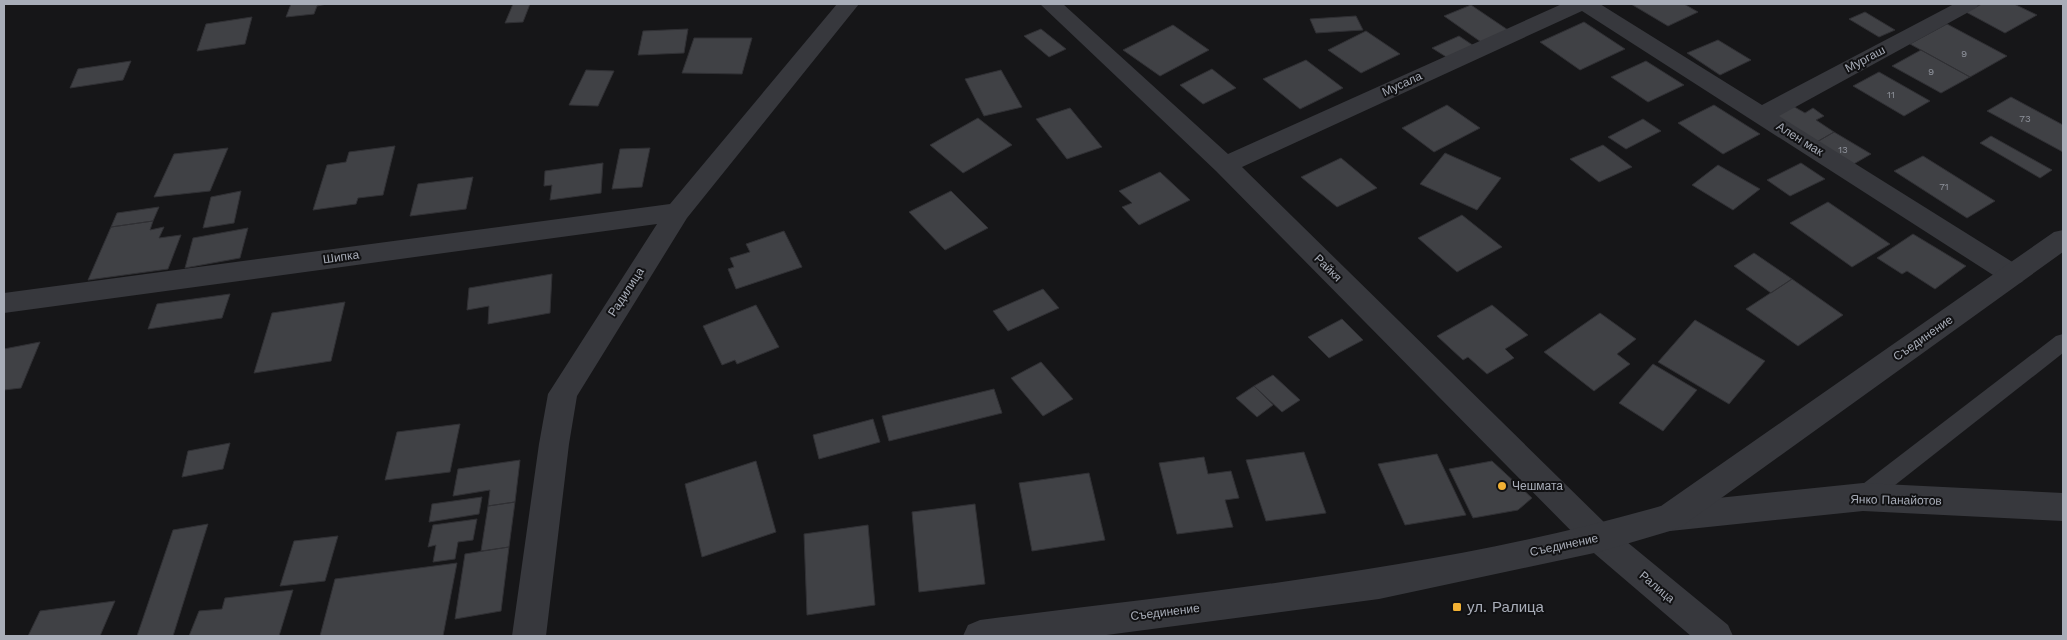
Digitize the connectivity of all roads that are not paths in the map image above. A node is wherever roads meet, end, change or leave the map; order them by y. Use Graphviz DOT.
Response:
graph roads {
  1 [pos="848,4"];
  2 [pos="1051,4"];
  3 [pos="1579,4"];
  4 [pos="1586,4"];
  5 [pos="1969,4"];
  6 [pos="1762,115"];
  7 [pos="1226,165"];
  8 [pos="678,212"];
  9 [pos="2063,239"];
  10 [pos="2013,275"];
  11 [pos="4,303"];
  12 [pos="2063,342"];
  13 [pos="1863,497"];
  14 [pos="2063,507"];
  15 [pos="1670,517"];
  16 [pos="1599,538"];
  17 [pos="529,636"];
  18 [pos="980,636"];
  19 [pos="1716,636"];
  1 -- 8 [label="street, Радилица"];
  2 -- 7 [label="street, Райкя"];
  3 -- 7 [label="street, Мусала"];
  4 -- 6 [label="street, Ален мак"];
  5 -- 6 [label="street, Мургаш"];
  6 -- 10 [label="street, Ален мак"];
  7 -- 16 [label="street, Райкя"];
  8 -- 11 [label="street, Шипка"];
  8 -- 17 [label="street, Радилица"];
  9 -- 10 [label="street, Съединение"];
  10 -- 15 [label="street, Съединение"];
  12 -- 13 [label="lane"];
  13 -- 14 [label="street, Янко Панайотов"];
  13 -- 15 [label="street, Янко Панайотов"];
  15 -- 16 [label="street, Съединение"];
  16 -- 18 [label="street, Съединение"];
  16 -- 19 [label="street, Ралица"];
}
